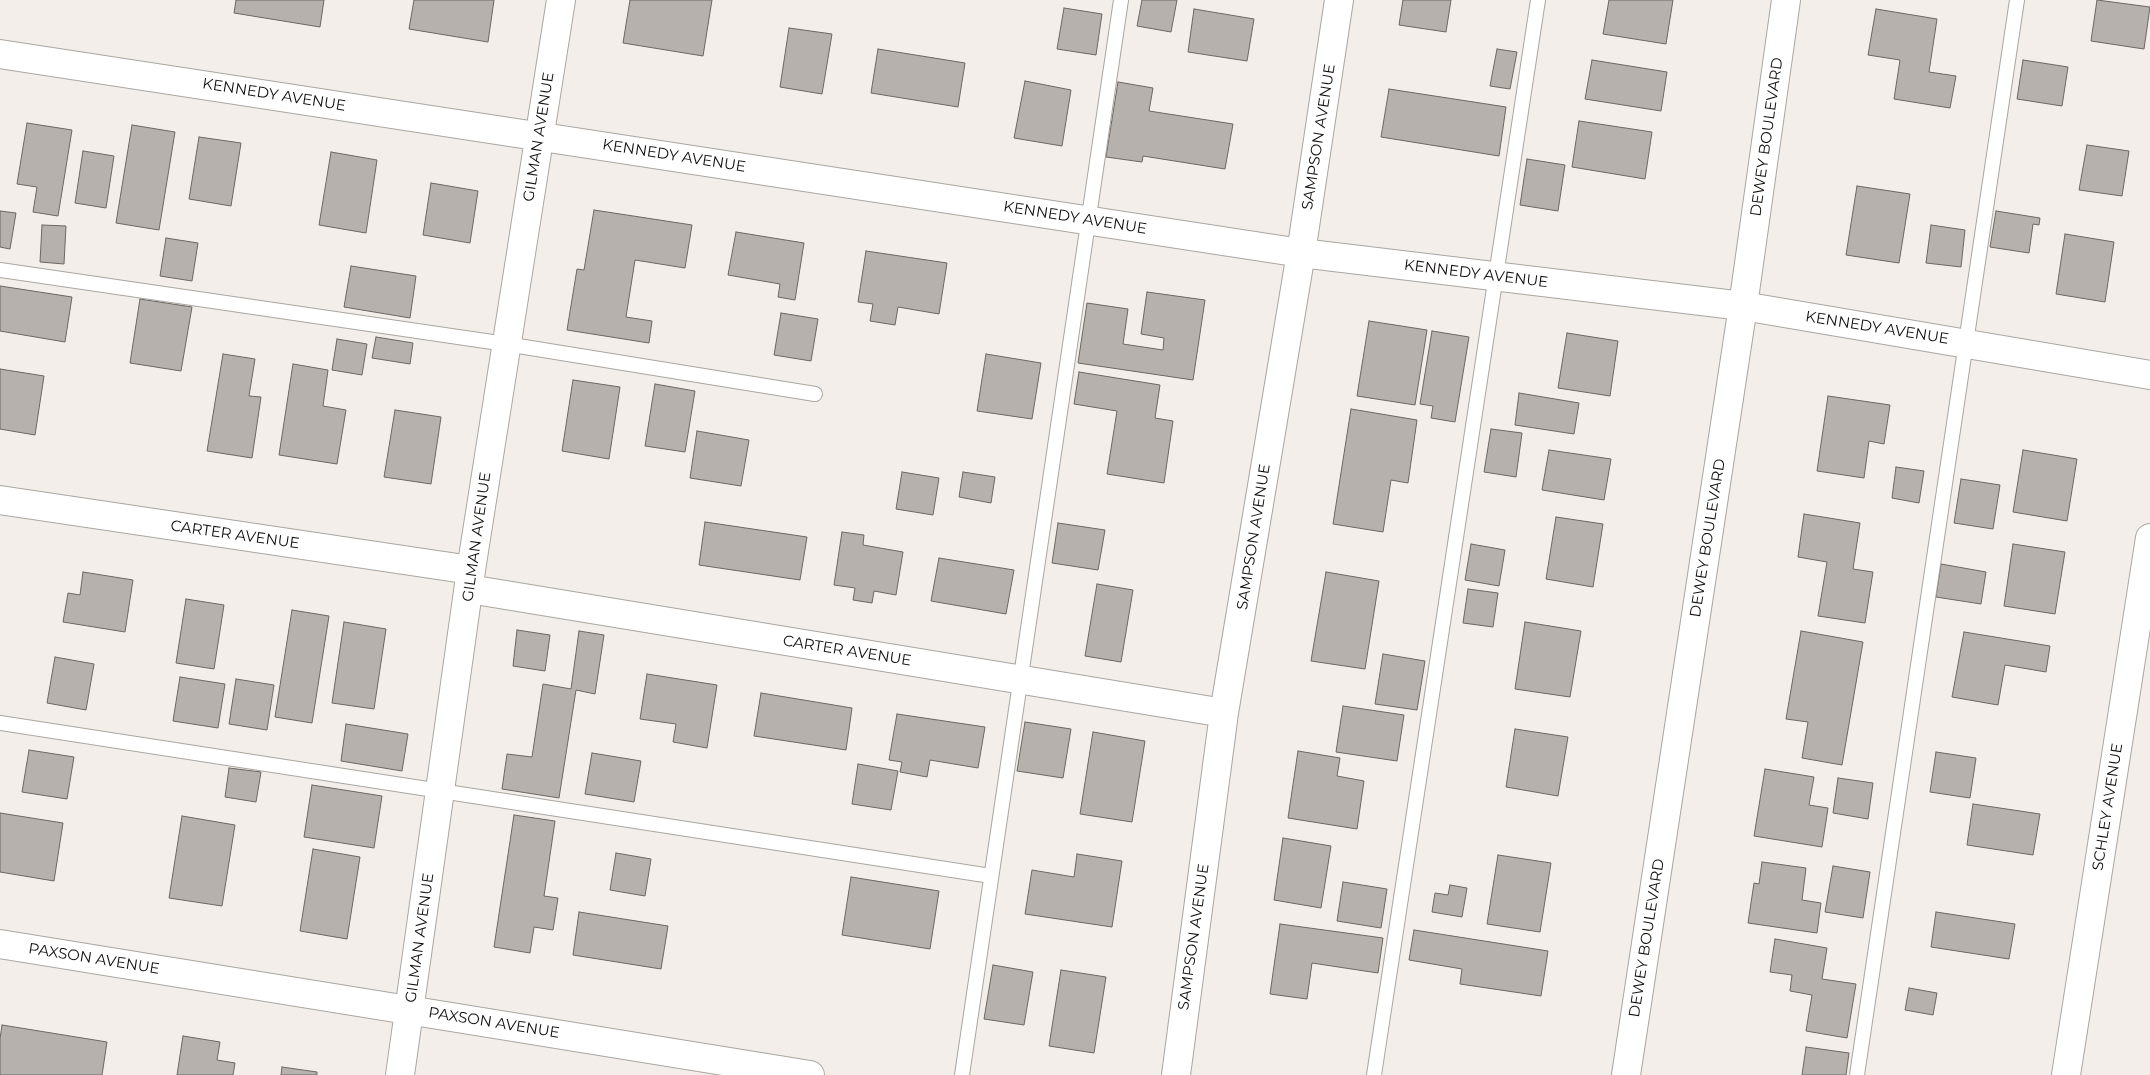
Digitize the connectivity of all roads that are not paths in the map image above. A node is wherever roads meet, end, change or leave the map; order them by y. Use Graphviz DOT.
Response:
graph roads {
  1 [pos="561,0"];
  2 [pos="1121,0"];
  3 [pos="1339,0"];
  4 [pos="1538,0"];
  5 [pos="1786,0"];
  6 [pos="2017,0"];
  7 [pos="0,54"];
  8 [pos="538,135"];
  9 [pos="1088,220"];
  10 [pos="1301,253"];
  11 [pos="0,270"];
  12 [pos="1496,276"];
  13 [pos="1742,306"];
  14 [pos="1965,343"];
  15 [pos="506,344"];
  16 [pos="2150,374"];
  17 [pos="815,394"];
  18 [pos="0,500"];
  19 [pos="2150,538"];
  20 [pos="470,579"];
  21 [pos="1020,679"];
  22 [pos="1224,713"];
  23 [pos="0,723"];
  24 [pos="441,790"];
  25 [pos="991,876"];
  26 [pos="0,944"];
  27 [pos="409,1009"];
  28 [pos="400,1075"];
  29 [pos="810,1075"];
  30 [pos="962,1075"];
  31 [pos="1176,1075"];
  32 [pos="1374,1075"];
  33 [pos="1626,1075"];
  34 [pos="1857,1075"];
  35 [pos="2066,1075"];
  1 -- 8 [label="street, GILMAN AVENUE"];
  2 -- 9 [label="lane"];
  3 -- 10 [label="street, SAMPSON AVENUE"];
  4 -- 12 [label="lane"];
  5 -- 13 [label="street, DEWEY BOULEVARD"];
  6 -- 14 [label="lane"];
  7 -- 8 [label="street, KENNEDY AVENUE"];
  8 -- 9 [label="street, KENNEDY AVENUE"];
  8 -- 15 [label="street, GILMAN AVENUE"];
  9 -- 10 [label="street, KENNEDY AVENUE"];
  9 -- 21 [label="lane"];
  10 -- 12 [label="street, KENNEDY AVENUE"];
  10 -- 22 [label="street, SAMPSON AVENUE"];
  11 -- 15 [label="lane"];
  12 -- 13 [label="street, KENNEDY AVENUE"];
  12 -- 32 [label="lane"];
  13 -- 14 [label="street, KENNEDY AVENUE"];
  13 -- 33 [label="street, DEWEY BOULEVARD"];
  14 -- 16 [label="street, KENNEDY AVENUE"];
  14 -- 34 [label="lane"];
  15 -- 17 [label="lane"];
  15 -- 20 [label="street, GILMAN AVENUE"];
  18 -- 20 [label="street, CARTER AVENUE"];
  19 -- 35 [label="street, SCHLEY AVENUE"];
  20 -- 21 [label="street, CARTER AVENUE"];
  20 -- 24 [label="street, GILMAN AVENUE"];
  21 -- 22 [label="street, CARTER AVENUE"];
  21 -- 25 [label="lane"];
  22 -- 31 [label="street, SAMPSON AVENUE"];
  23 -- 24 [label="lane"];
  24 -- 25 [label="lane"];
  24 -- 27 [label="street, GILMAN AVENUE"];
  25 -- 30 [label="lane"];
  26 -- 27 [label="street, PAXSON AVENUE"];
  27 -- 28 [label="street, GILMAN AVENUE"];
  27 -- 29 [label="street, PAXSON AVENUE"];
}
